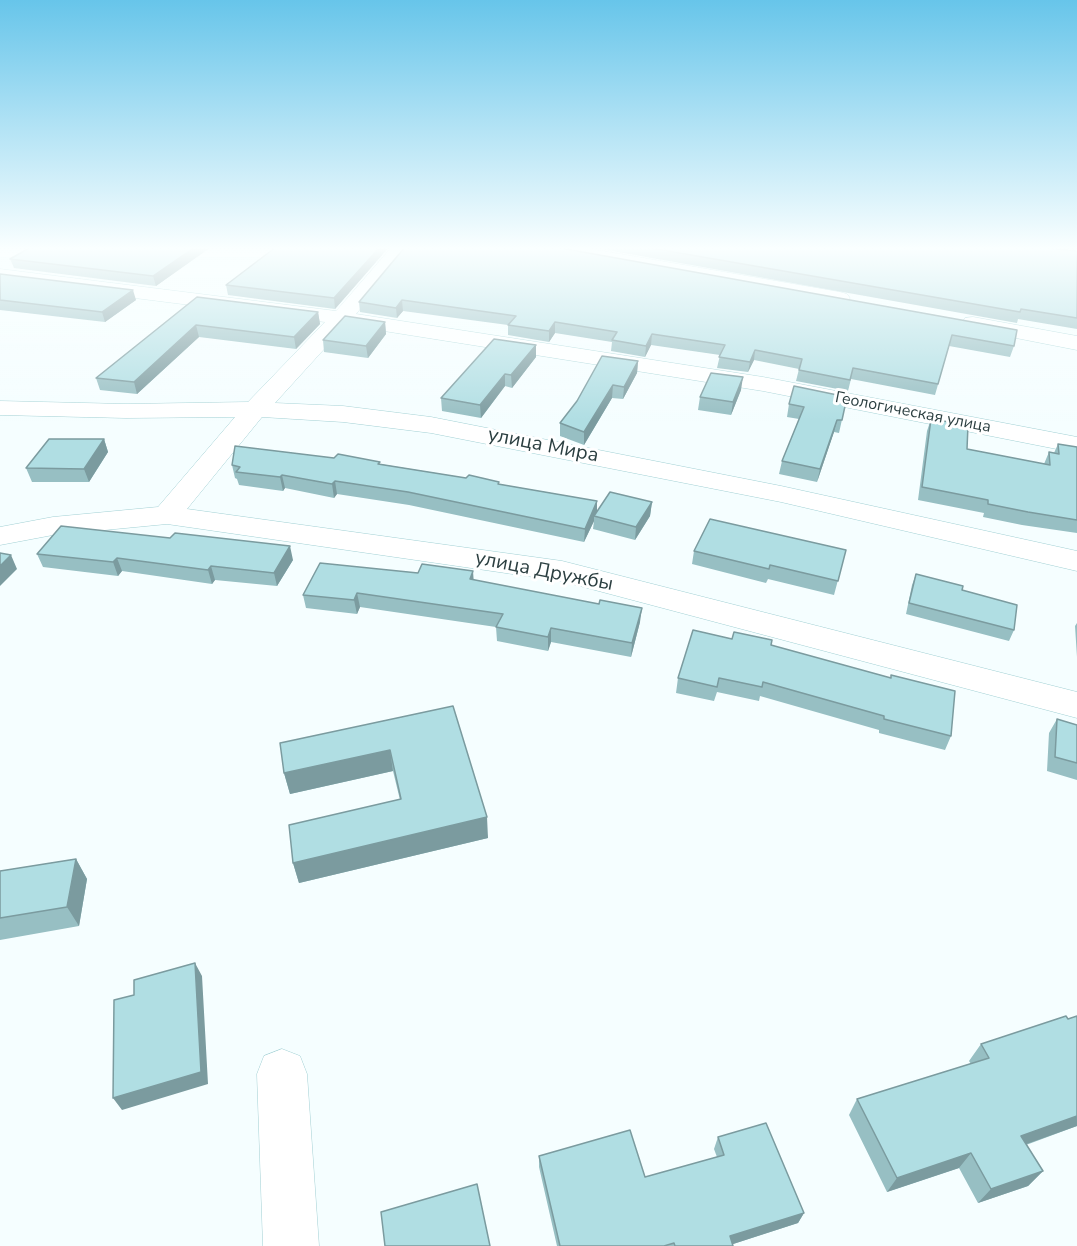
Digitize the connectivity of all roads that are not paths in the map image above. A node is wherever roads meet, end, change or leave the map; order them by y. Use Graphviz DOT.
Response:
graph roads {
  1 [pos="239,305"];
  2 [pos="352,305"];
  3 [pos="341,318"];
  4 [pos="950,319"];
  5 [pos="1077,343"];
  6 [pos="0,408"];
  7 [pos="255,409"];
  8 [pos="1077,445"];
  9 [pos="167,515"];
  10 [pos="0,536"];
  11 [pos="1077,561"];
  12 [pos="1077,705"];
  13 [pos="282,1074"];
  14 [pos="291,1246"];
  1 -- 3 [label="street, Геологическая улица"];
  2 -- 3 [label="street"];
  3 -- 7 [label="street"];
  3 -- 8 [label="street, Геологическая улица"];
  4 -- 5 [label="street"];
  6 -- 7 [label="street, улица Мира"];
  7 -- 9 [label="street"];
  7 -- 11 [label="street, улица Мира"];
  9 -- 10 [label="street, улица Дружбы"];
  9 -- 12 [label="street, улица Дружбы"];
  13 -- 14 [label="street"];
}
